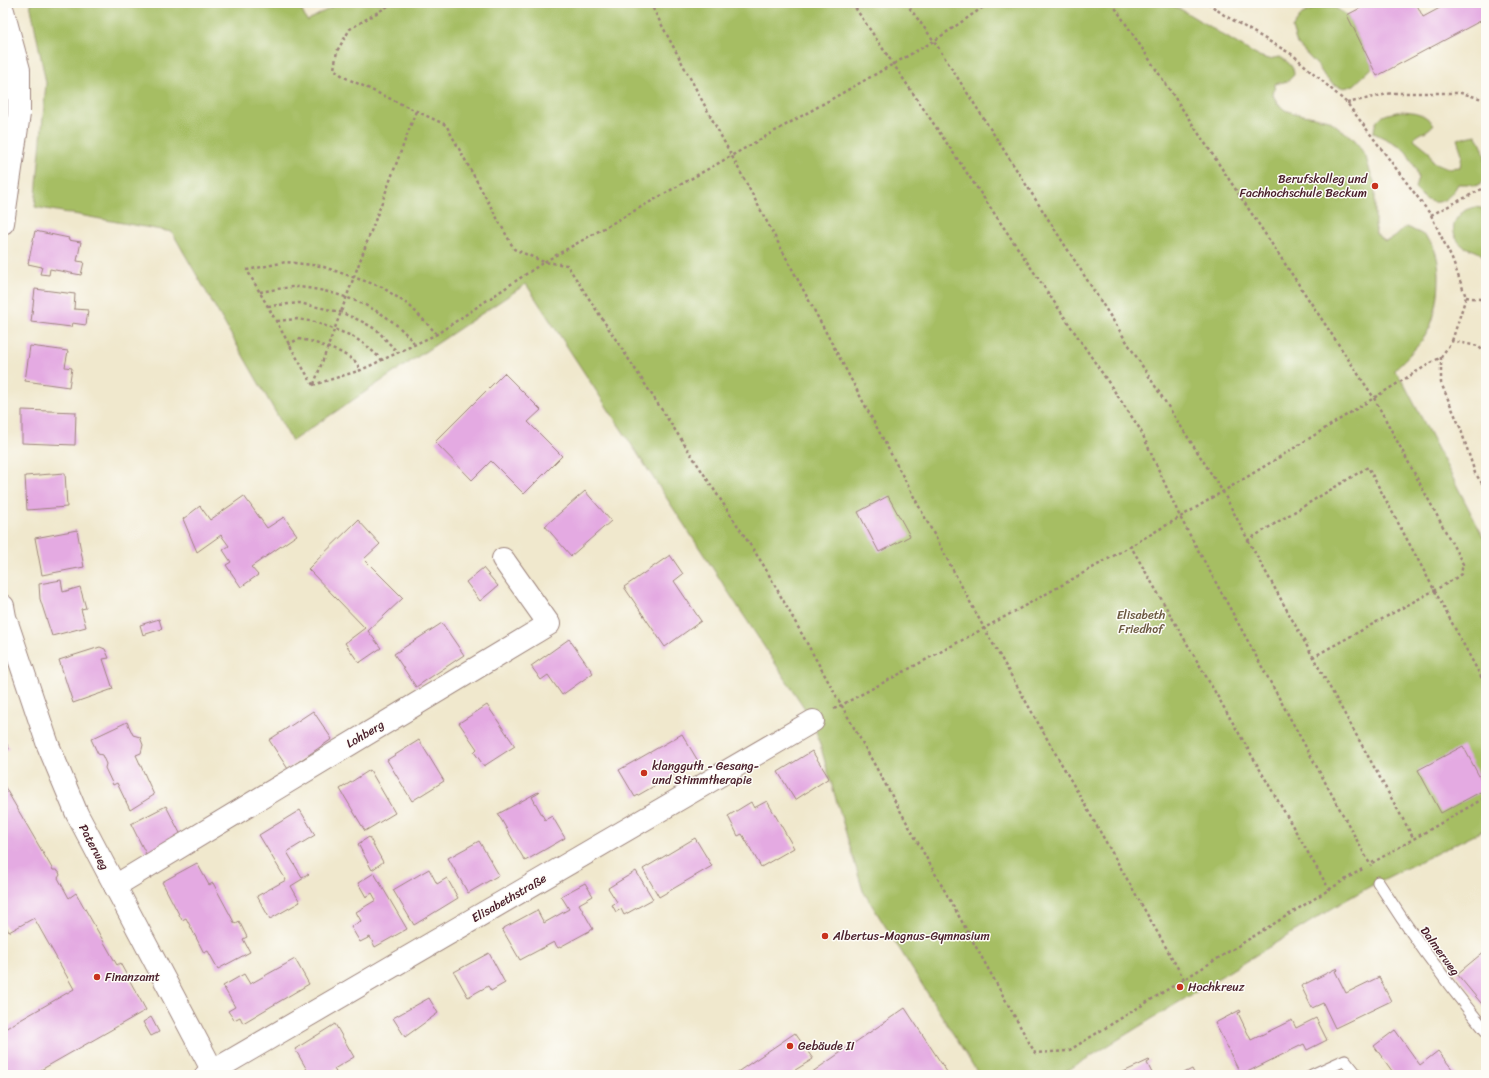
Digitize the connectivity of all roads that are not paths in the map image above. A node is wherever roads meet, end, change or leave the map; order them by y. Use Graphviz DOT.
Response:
graph roads {
  1 [pos="3,11"];
  2 [pos="3,224"];
  3 [pos="503,559"];
  4 [pos="3,606"];
  5 [pos="813,720"];
  6 [pos="1378,882"];
  7 [pos="115,886"];
  8 [pos="1486,1031"];
  9 [pos="211,1074"];
  10 [pos="1312,1075"];
  11 [pos="1357,1075"];
  1 -- 2 [label="street"];
  3 -- 7 [label="street, Lohberg"];
  4 -- 7 [label="street, Paterweg"];
  5 -- 9 [label="street, Elisabethstraße"];
  6 -- 8 [label="lane, Dalmerweg"];
  7 -- 9 [label="street, Paterweg"];
  10 -- 11 [label="lane"];
}
